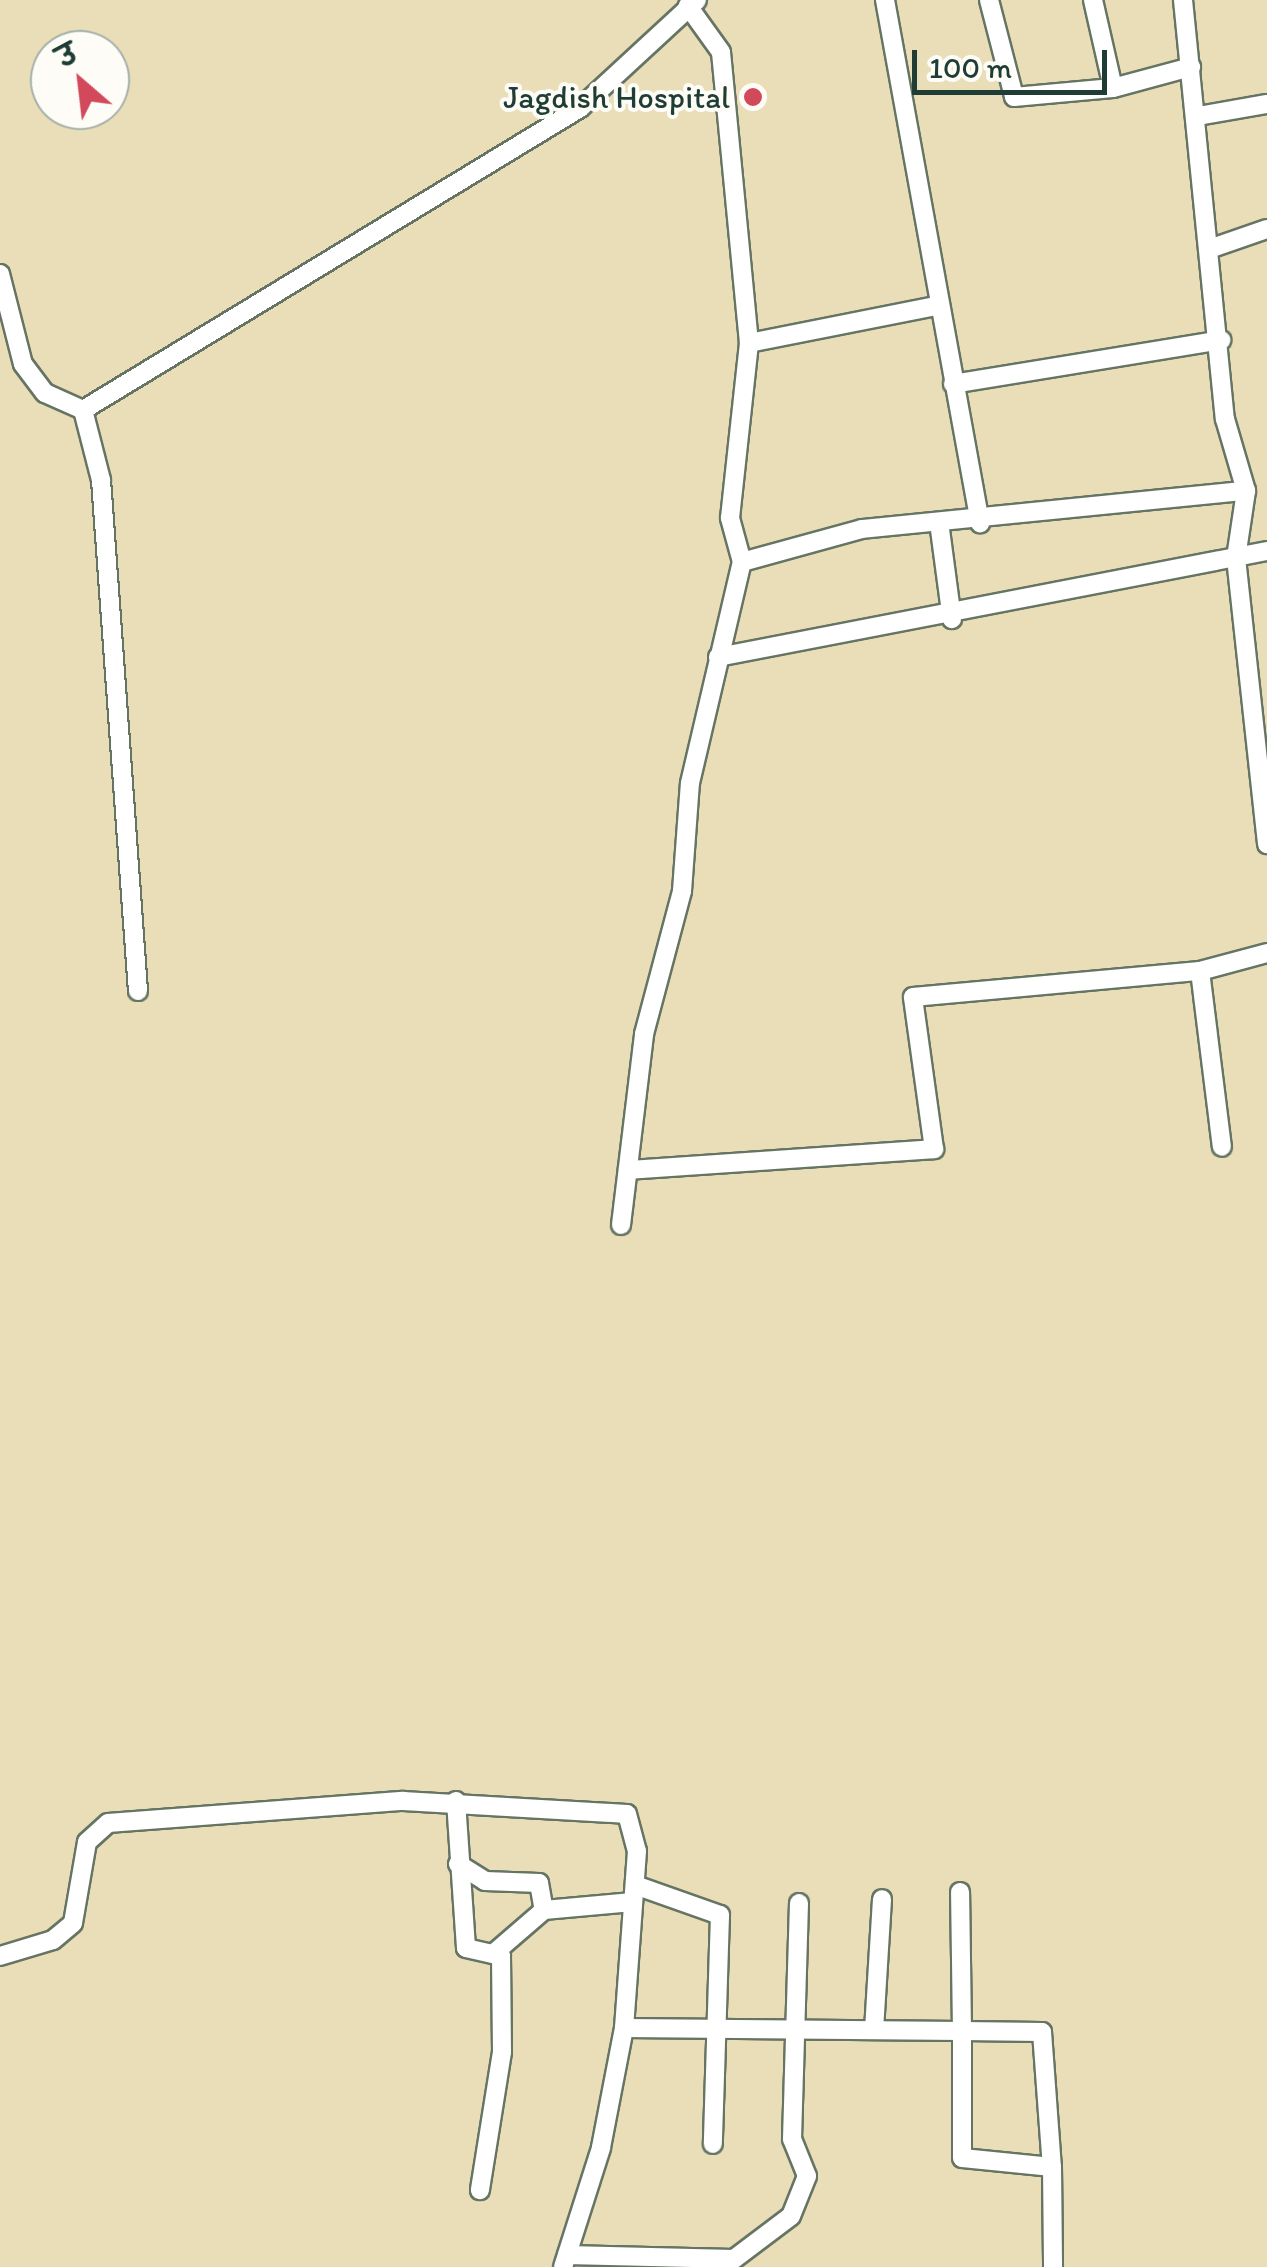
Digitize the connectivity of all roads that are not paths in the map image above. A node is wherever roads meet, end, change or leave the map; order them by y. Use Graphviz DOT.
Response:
graph roads {
  1 [pos="885,0"];
  2 [pos="988,0"];
  3 [pos="1093,0"];
  4 [pos="1183,0"];
  5 [pos="693,3"];
  6 [pos="1191,67"];
  7 [pos="1113,88"];
  8 [pos="1267,104"];
  9 [pos="1198,116"];
  10 [pos="1267,229"];
  11 [pos="1212,248"];
  12 [pos="0,274"];
  13 [pos="936,306"];
  14 [pos="1221,340"];
  15 [pos="748,342"];
  16 [pos="953,384"];
  17 [pos="83,410"];
  18 [pos="1246,491"];
  19 [pos="939,522"];
  20 [pos="980,523"];
  21 [pos="1267,550"];
  22 [pos="1236,558"];
  23 [pos="742,562"];
  24 [pos="952,619"];
  25 [pos="718,657"];
  26 [pos="1267,844"];
  27 [pos="1267,953"];
  28 [pos="1200,971"];
  29 [pos="138,992"];
  30 [pos="1222,1147"];
  31 [pos="628,1170"];
  32 [pos="620,1226"];
  33 [pos="456,1801"];
  34 [pos="458,1864"];
  35 [pos="960,1892"];
  36 [pos="634,1893"];
  37 [pos="882,1899"];
  38 [pos="799,1902"];
  39 [pos="544,1910"];
  40 [pos="493,1954"];
  41 [pos="0,1956"];
  42 [pos="624,2028"];
  43 [pos="716,2029"];
  44 [pos="796,2030"];
  45 [pos="874,2030"];
  46 [pos="962,2031"];
  47 [pos="713,2144"];
  48 [pos="1052,2167"];
  49 [pos="480,2190"];
  50 [pos="565,2261"];
  51 [pos="1053,2267"];
  1 -- 13 [label="street"];
  2 -- 7 [label="street"];
  3 -- 7 [label="street"];
  4 -- 6 [label="street"];
  5 -- 15 [label="street"];
  5 -- 17 [label="street"];
  6 -- 7 [label="street"];
  6 -- 9 [label="street"];
  8 -- 9 [label="street"];
  9 -- 11 [label="street"];
  10 -- 11 [label="street"];
  11 -- 14 [label="street"];
  12 -- 17 [label="street"];
  13 -- 15 [label="street"];
  13 -- 16 [label="street"];
  14 -- 16 [label="street"];
  14 -- 18 [label="street"];
  15 -- 23 [label="street"];
  16 -- 20 [label="street"];
  17 -- 29 [label="street"];
  18 -- 20 [label="street"];
  18 -- 22 [label="street"];
  19 -- 20 [label="street"];
  19 -- 23 [label="street"];
  19 -- 24 [label="street"];
  21 -- 22 [label="street"];
  22 -- 24 [label="street"];
  22 -- 26 [label="street"];
  23 -- 25 [label="street"];
  24 -- 25 [label="street"];
  25 -- 31 [label="street"];
  27 -- 28 [label="street"];
  28 -- 30 [label="street"];
  28 -- 31 [label="street"];
  31 -- 32 [label="street"];
  33 -- 34 [label="street"];
  33 -- 36 [label="street"];
  33 -- 41 [label="street"];
  34 -- 39 [label="street"];
  34 -- 40 [label="street"];
  35 -- 46 [label="street"];
  36 -- 39 [label="street"];
  36 -- 42 [label="street"];
  36 -- 43 [label="street"];
  37 -- 45 [label="street"];
  38 -- 44 [label="street"];
  39 -- 40 [label="street"];
  40 -- 49 [label="street"];
  42 -- 43 [label="street"];
  42 -- 50 [label="street"];
  43 -- 44 [label="street"];
  43 -- 47 [label="street"];
  44 -- 45 [label="street"];
  44 -- 50 [label="street"];
  45 -- 46 [label="street"];
  46 -- 48 [label="street"];
  46 -- 48 [label="street"];
  48 -- 51 [label="street"];
}
